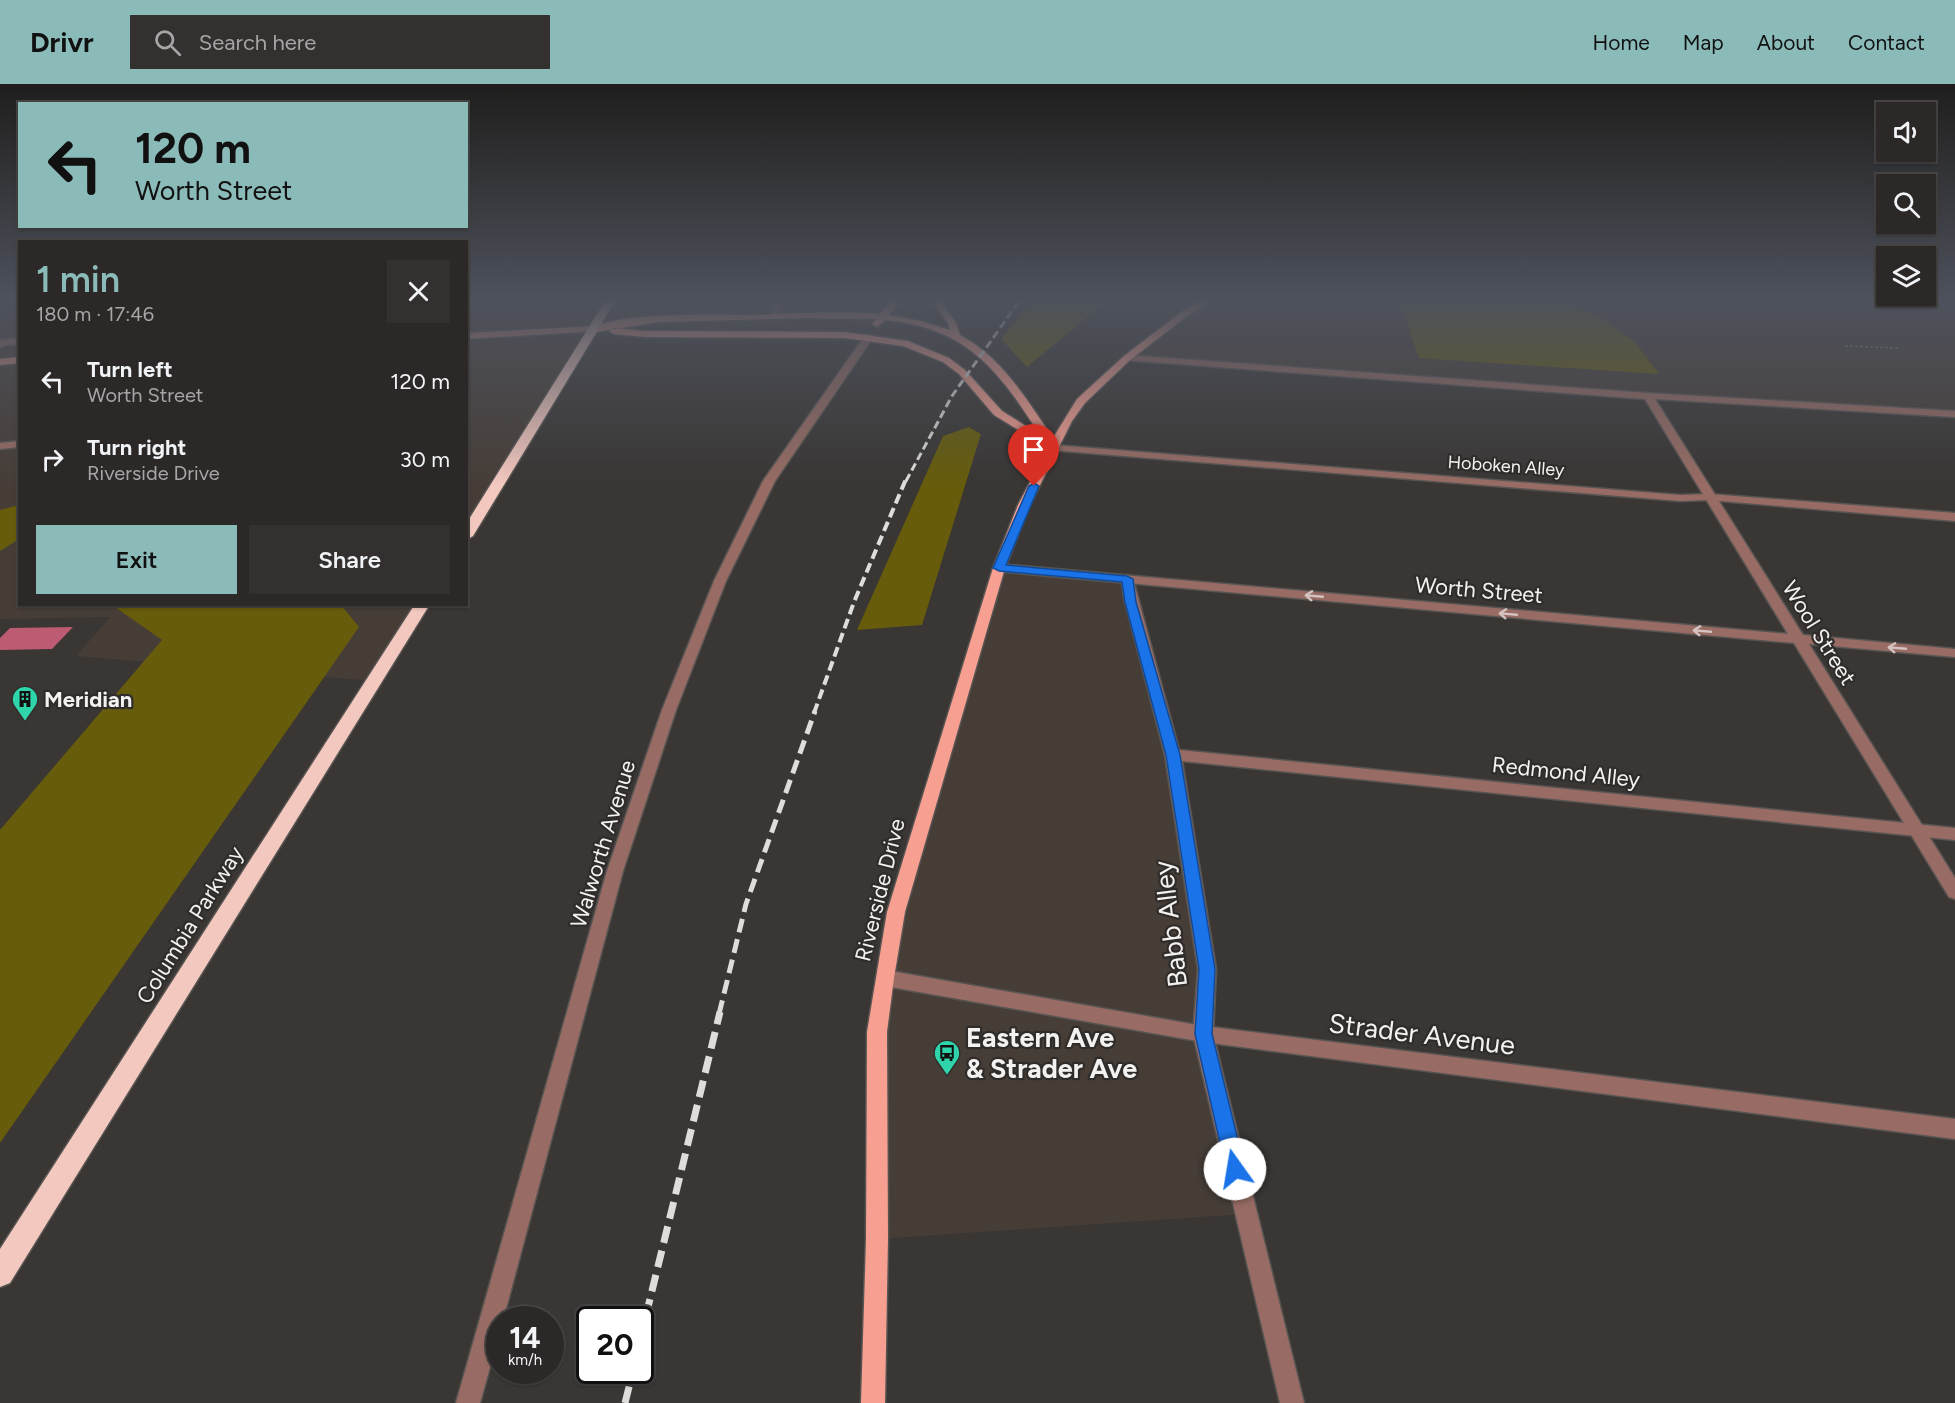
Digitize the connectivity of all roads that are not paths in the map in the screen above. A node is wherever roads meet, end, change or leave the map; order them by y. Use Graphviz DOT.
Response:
graph roads {
  1 [pos="576,362"];
  2 [pos="851,362"];
  3 [pos="948,362"];
  4 [pos="988,362"];
  5 [pos="1123,362"];
  6 [pos="1176,362"];
  7 [pos="1648,396"];
  8 [pos="1955,414"];
  9 [pos="18,444"];
  10 [pos="0,446"];
  11 [pos="1054,448"];
  12 [pos="1709,497"];
  13 [pos="1955,517"];
  14 [pos="468,533"];
  15 [pos="999,568"];
  16 [pos="1127,579"];
  17 [pos="422,606"];
  18 [pos="1799,640"];
  19 [pos="1955,653"];
  20 [pos="1173,755"];
  21 [pos="1916,830"];
  22 [pos="1955,834"];
  23 [pos="1955,892"];
  24 [pos="885,978"];
  25 [pos="1203,1034"];
  26 [pos="1955,1129"];
  27 [pos="0,1273"];
  28 [pos="468,1403"];
  29 [pos="873,1403"];
  30 [pos="1292,1403"];
  1 -- 14 [label="highway"];
  2 -- 28 [label="street, Walworth Avenue"];
  3 -- 11 [label="main road"];
  4 -- 11 [label="main road"];
  5 -- 11 [label="main road, Riverside Drive"];
  6 -- 7 [label="street"];
  7 -- 8 [label="street"];
  7 -- 12 [label="street, Wool Street"];
  9 -- 10 [label="street"];
  11 -- 12 [label="street, Hoboken Alley"];
  11 -- 15 [label="main road, Riverside Drive"];
  12 -- 13 [label="street, Hoboken Alley"];
  12 -- 18 [label="street, Wool Street"];
  15 -- 16 [label="street, Worth Street"];
  15 -- 24 [label="main road, Riverside Drive"];
  18 -- 16 [label="street, Worth Street, one-way"];
  16 -- 20 [label="street, Babb Alley"];
  17 -- 27 [label="highway, Columbia Parkway"];
  19 -- 18 [label="street, Worth Street, one-way"];
  18 -- 21 [label="street, Wool Street"];
  20 -- 21 [label="street, Redmond Alley"];
  20 -- 25 [label="street, Babb Alley"];
  21 -- 22 [label="street, Redmond Alley"];
  21 -- 23 [label="street, Wool Street"];
  24 -- 25 [label="street, Strader Avenue"];
  24 -- 29 [label="main road, Riverside Drive"];
  25 -- 26 [label="street, Strader Avenue"];
  25 -- 30 [label="street, Babb Alley"];
}
